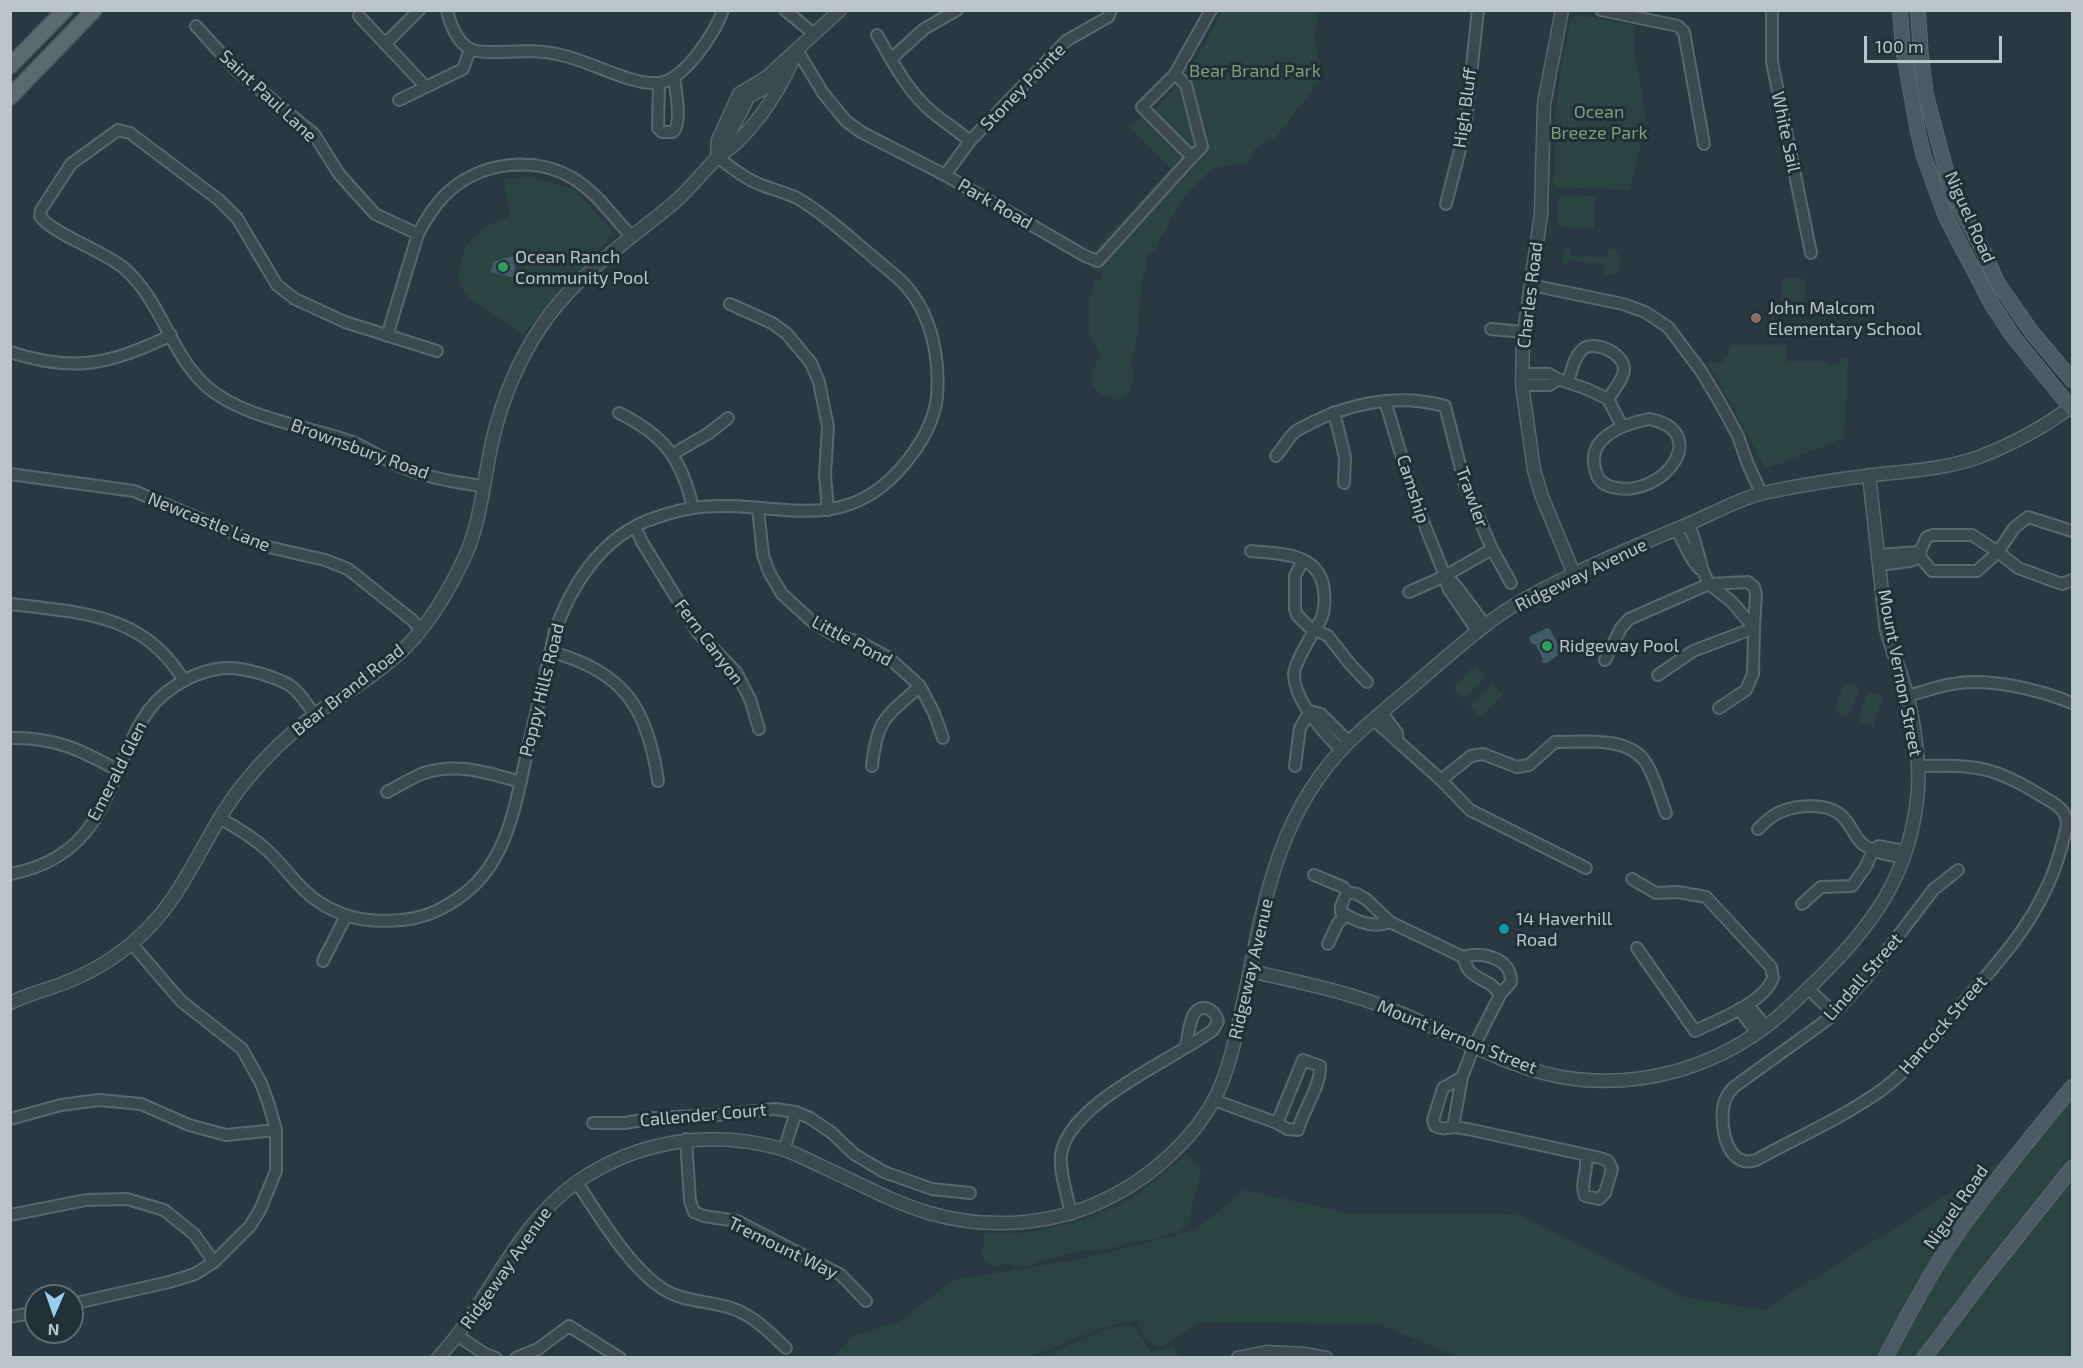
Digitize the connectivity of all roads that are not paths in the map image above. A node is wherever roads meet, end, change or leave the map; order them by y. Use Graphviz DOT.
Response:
graph roads {
  1 [pos="65,10"];
  2 [pos="94,10"];
  3 [pos="419,10"];
  4 [pos="447,10"];
  5 [pos="723,10"];
  6 [pos="785,10"];
  7 [pos="840,10"];
  8 [pos="957,10"];
  9 [pos="1111,10"];
  10 [pos="1211,10"];
  11 [pos="1478,10"];
  12 [pos="1562,10"];
  13 [pos="1600,10"];
  14 [pos="1772,10"];
  15 [pos="1900,10"];
  16 [pos="1918,10"];
  17 [pos="359,16"];
  18 [pos="196,26"];
  19 [pos="814,34"];
  20 [pos="877,35"];
  21 [pos="385,44"];
  22 [pos="470,50"];
  23 [pos="797,50"];
  24 [pos="891,59"];
  25 [pos="784,63"];
  26 [pos="10,66"];
  27 [pos="1176,74"];
  28 [pos="674,78"];
  29 [pos="659,84"];
  30 [pos="426,87"];
  31 [pos="10,97"];
  32 [pos="399,100"];
  33 [pos="744,103"];
  34 [pos="758,119"];
  35 [pos="970,141"];
  36 [pos="1704,144"];
  37 [pos="717,157"];
  38 [pos="1192,157"];
  39 [pos="945,175"];
  40 [pos="1446,204"];
  41 [pos="418,234"];
  42 [pos="631,236"];
  43 [pos="1811,253"];
  44 [pos="1536,286"];
  45 [pos="730,304"];
  46 [pos="1493,326"];
  47 [pos="1524,329"];
  48 [pos="171,334"];
  49 [pos="387,336"];
  50 [pos="436,351"];
  51 [pos="10,352"];
  52 [pos="1522,379"];
  53 [pos="1563,380"];
  54 [pos="2073,380"];
  55 [pos="1608,399"];
  56 [pos="1385,401"];
  57 [pos="2072,407"];
  58 [pos="1334,412"];
  59 [pos="619,413"];
  60 [pos="728,418"];
  61 [pos="1622,426"];
  62 [pos="673,454"];
  63 [pos="1276,456"];
  64 [pos="10,474"];
  65 [pos="1869,475"];
  66 [pos="1344,483"];
  67 [pos="484,486"];
  68 [pos="1761,493"];
  69 [pos="693,508"];
  70 [pos="758,509"];
  71 [pos="828,510"];
  72 [pos="635,527"];
  73 [pos="1682,527"];
  74 [pos="2073,531"];
  75 [pos="1492,549"];
  76 [pos="1251,551"];
  77 [pos="1998,552"];
  78 [pos="1920,554"];
  79 [pos="1303,560"];
  80 [pos="1879,560"];
  81 [pos="1574,574"];
  82 [pos="1445,576"];
  83 [pos="2073,580"];
  84 [pos="1511,583"];
  85 [pos="1709,584"];
  86 [pos="1409,592"];
  87 [pos="10,604"];
  88 [pos="1754,628"];
  89 [pos="1314,629"];
  90 [pos="1482,629"];
  91 [pos="421,630"];
  92 [pos="551,652"];
  93 [pos="1605,660"];
  94 [pos="1658,675"];
  95 [pos="184,681"];
  96 [pos="1367,682"];
  97 [pos="920,686"];
  98 [pos="1908,696"];
  99 [pos="2073,703"];
  100 [pos="1719,708"];
  101 [pos="1310,711"];
  102 [pos="315,715"];
  103 [pos="1378,716"];
  104 [pos="759,729"];
  105 [pos="10,738"];
  106 [pos="943,738"];
  107 [pos="1345,746"];
  108 [pos="872,766"];
  109 [pos="1295,766"];
  110 [pos="1918,766"];
  111 [pos="119,771"];
  112 [pos="1440,780"];
  113 [pos="521,782"];
  114 [pos="658,782"];
  115 [pos="387,792"];
  116 [pos="1666,813"];
  117 [pos="219,818"];
  118 [pos="1758,829"];
  119 [pos="1874,849"];
  120 [pos="1904,854"];
  121 [pos="1586,868"];
  122 [pos="1958,870"];
  123 [pos="10,874"];
  124 [pos="1314,875"];
  125 [pos="1632,879"];
  126 [pos="1347,892"];
  127 [pos="1802,904"];
  128 [pos="1346,915"];
  129 [pos="346,916"];
  130 [pos="1390,922"];
  131 [pos="132,944"];
  132 [pos="1328,944"];
  133 [pos="1637,948"];
  134 [pos="1463,957"];
  135 [pos="324,961"];
  136 [pos="1250,971"];
  137 [pos="1808,988"];
  138 [pos="10,992"];
  139 [pos="28,995"];
  140 [pos="1500,995"];
  141 [pos="10,1003"];
  142 [pos="1744,1007"];
  143 [pos="1834,1014"];
  144 [pos="1761,1030"];
  145 [pos="1186,1046"];
  146 [pos="1474,1046"];
  147 [pos="1462,1077"];
  148 [pos="2073,1087"];
  149 [pos="1214,1100"];
  150 [pos="796,1112"];
  151 [pos="10,1119"];
  152 [pos="593,1123"];
  153 [pos="1277,1123"];
  154 [pos="1453,1127"];
  155 [pos="276,1130"];
  156 [pos="686,1139"];
  157 [pos="784,1150"];
  158 [pos="1585,1155"];
  159 [pos="1740,1161"];
  160 [pos="2073,1168"];
  161 [pos="577,1183"];
  162 [pos="970,1193"];
  163 [pos="1071,1214"];
  164 [pos="10,1215"];
  165 [pos="214,1263"];
  166 [pos="84,1301"];
  167 [pos="866,1301"];
  168 [pos="458,1336"];
  169 [pos="786,1348"];
  170 [pos="438,1358"];
  171 [pos="496,1358"];
  172 [pos="516,1358"];
  173 [pos="620,1358"];
  174 [pos="1238,1358"];
  175 [pos="1326,1358"];
  176 [pos="1885,1358"];
  177 [pos="1924,1358"];
  1 -- 26 [label="main road"];
  2 -- 31 [label="main road"];
  3 -- 21 [label="street"];
  4 -- 22 [label="street"];
  5 -- 28 [label="street"];
  6 -- 19 [label="street"];
  7 -- 19 [label="street, Bear Brand Road"];
  8 -- 24 [label="street"];
  9 -- 35 [label="street, Stoney Pointe"];
  10 -- 27 [label="street"];
  11 -- 40 [label="street, High Bluff"];
  12 -- 44 [label="street, Charles Road"];
  13 -- 36 [label="street"];
  14 -- 43 [label="street, White Sail"];
  15 -- 57 [label="main road, Niguel Road"];
  16 -- 54 [label="main road, Niguel Road"];
  17 -- 21 [label="street"];
  18 -- 41 [label="street, Saint Paul Lane"];
  19 -- 23 [label="street, Bear Brand Road"];
  20 -- 24 [label="street"];
  21 -- 30 [label="street"];
  22 -- 29 [label="street"];
  22 -- 30 [label="street"];
  23 -- 25 [label="street, Bear Brand Road"];
  23 -- 34 [label="street, Bear Brand Road"];
  23 -- 39 [label="street, Park Road"];
  24 -- 35 [label="street"];
  25 -- 33 [label="street"];
  25 -- 33 [label="street, Bear Brand Road"];
  27 -- 38 [label="street, Park Road"];
  27 -- 38 [label="street"];
  28 -- 29 [label="street"];
  28 -- 29 [label="street"];
  30 -- 32 [label="street"];
  33 -- 34 [label="street"];
  33 -- 37 [label="street, Bear Brand Road"];
  34 -- 37 [label="street, Bear Brand Road"];
  35 -- 39 [label="street, Stoney Pointe"];
  37 -- 42 [label="street, Bear Brand Road"];
  37 -- 71 [label="street, Poppy Hills Road"];
  38 -- 39 [label="street, Park Road"];
  41 -- 42 [label="street"];
  41 -- 49 [label="street"];
  42 -- 67 [label="street, Bear Brand Road"];
  44 -- 47 [label="street, Charles Road"];
  44 -- 68 [label="street"];
  45 -- 71 [label="street"];
  46 -- 47 [label="street"];
  47 -- 52 [label="street, Charles Road"];
  48 -- 49 [label="street, Brownsbury Road"];
  48 -- 51 [label="street"];
  48 -- 67 [label="street, Brownsbury Road"];
  49 -- 50 [label="street"];
  52 -- 53 [label="street"];
  52 -- 81 [label="street, Charles Road"];
  53 -- 55 [label="street"];
  53 -- 55 [label="street"];
  55 -- 61 [label="street"];
  56 -- 58 [label="street"];
  56 -- 75 [label="street, Trawler"];
  56 -- 82 [label="street, Camship"];
  57 -- 65 [label="street, Ridgeway Avenue"];
  58 -- 63 [label="street"];
  58 -- 66 [label="street"];
  59 -- 62 [label="street"];
  60 -- 62 [label="street"];
  61 -- 61 [label="street"];
  62 -- 69 [label="street"];
  64 -- 91 [label="street, Newcastle Lane"];
  65 -- 68 [label="street, Ridgeway Avenue"];
  65 -- 80 [label="street, Mount Vernon Street"];
  67 -- 91 [label="street, Bear Brand Road"];
  68 -- 73 [label="street, Ridgeway Avenue"];
  69 -- 70 [label="street, Poppy Hills Road"];
  69 -- 72 [label="street, Poppy Hills Road"];
  70 -- 71 [label="street, Poppy Hills Road"];
  70 -- 97 [label="street, Little Pond"];
  72 -- 92 [label="street, Poppy Hills Road"];
  72 -- 104 [label="street, Fern Canyon"];
  73 -- 81 [label="street, Ridgeway Avenue"];
  73 -- 85 [label="street"];
  74 -- 77 [label="street"];
  75 -- 82 [label="street"];
  75 -- 84 [label="street, Trawler"];
  76 -- 79 [label="street"];
  77 -- 78 [label="street"];
  77 -- 78 [label="street"];
  77 -- 83 [label="street"];
  78 -- 80 [label="street"];
  79 -- 89 [label="street"];
  79 -- 89 [label="street"];
  80 -- 98 [label="street, Mount Vernon Street"];
  81 -- 90 [label="street, Ridgeway Avenue"];
  82 -- 86 [label="street"];
  82 -- 90 [label="street, Camship"];
  85 -- 88 [label="street"];
  85 -- 88 [label="street"];
  85 -- 93 [label="street"];
  87 -- 95 [label="street"];
  88 -- 94 [label="street"];
  88 -- 100 [label="street"];
  89 -- 96 [label="street"];
  89 -- 101 [label="street"];
  90 -- 103 [label="street, Ridgeway Avenue"];
  91 -- 102 [label="street, Bear Brand Road"];
  92 -- 113 [label="street, Poppy Hills Road"];
  92 -- 114 [label="street"];
  95 -- 102 [label="street, Emerald Glen"];
  95 -- 111 [label="street, Emerald Glen"];
  97 -- 106 [label="street, Little Pond"];
  97 -- 108 [label="street"];
  98 -- 99 [label="street"];
  98 -- 110 [label="street, Mount Vernon Street"];
  101 -- 107 [label="street"];
  101 -- 109 [label="street"];
  102 -- 117 [label="street, Bear Brand Road"];
  103 -- 107 [label="street, Ridgeway Avenue"];
  103 -- 112 [label="street"];
  105 -- 111 [label="street"];
  107 -- 136 [label="street, Ridgeway Avenue"];
  110 -- 120 [label="street, Mount Vernon Street"];
  110 -- 159 [label="street, Hancock Street"];
  111 -- 123 [label="street, Emerald Glen"];
  112 -- 116 [label="street"];
  112 -- 121 [label="street"];
  113 -- 115 [label="street"];
  113 -- 129 [label="street, Poppy Hills Road"];
  117 -- 129 [label="street, Poppy Hills Road"];
  117 -- 131 [label="street, Bear Brand Road"];
  118 -- 119 [label="street"];
  119 -- 120 [label="street"];
  119 -- 127 [label="street"];
  120 -- 137 [label="street, Mount Vernon Street"];
  122 -- 143 [label="street, Lindall Street"];
  124 -- 126 [label="street"];
  125 -- 142 [label="street"];
  126 -- 128 [label="street"];
  126 -- 130 [label="street"];
  128 -- 130 [label="street"];
  128 -- 132 [label="street"];
  129 -- 135 [label="street"];
  130 -- 134 [label="street"];
  131 -- 139 [label="street, Bear Brand Road"];
  131 -- 155 [label="street"];
  133 -- 142 [label="street"];
  134 -- 140 [label="street"];
  134 -- 140 [label="street"];
  136 -- 146 [label="street, Mount Vernon Street"];
  136 -- 149 [label="street, Ridgeway Avenue"];
  137 -- 143 [label="street"];
  137 -- 144 [label="street, Mount Vernon Street"];
  138 -- 139 [label="street, Bear Brand Road"];
  139 -- 141 [label="street, Bear Brand Road"];
  140 -- 146 [label="street"];
  142 -- 144 [label="street"];
  143 -- 159 [label="street, Lindall Street"];
  144 -- 146 [label="street, Mount Vernon Street"];
  145 -- 163 [label="street"];
  146 -- 147 [label="street"];
  147 -- 154 [label="street"];
  147 -- 154 [label="street"];
  148 -- 176 [label="main road, Niguel Road"];
  149 -- 153 [label="street"];
  149 -- 163 [label="street, Ridgeway Avenue"];
  150 -- 152 [label="street, Callender Court"];
  150 -- 157 [label="street"];
  150 -- 162 [label="street, Callender Court"];
  151 -- 155 [label="street"];
  153 -- 153 [label="street"];
  154 -- 158 [label="street"];
  155 -- 165 [label="street"];
  156 -- 157 [label="street, Ridgeway Avenue"];
  156 -- 161 [label="street, Ridgeway Avenue"];
  156 -- 167 [label="street, Tremount Way"];
  157 -- 163 [label="street, Ridgeway Avenue"];
  160 -- 177 [label="main road"];
  161 -- 168 [label="street, Ridgeway Avenue"];
  161 -- 169 [label="street"];
  164 -- 165 [label="street"];
  165 -- 166 [label="street"];
  168 -- 170 [label="street, Ridgeway Avenue"];
  168 -- 171 [label="street"];
  172 -- 173 [label="street"];
  174 -- 175 [label="street"];
}
